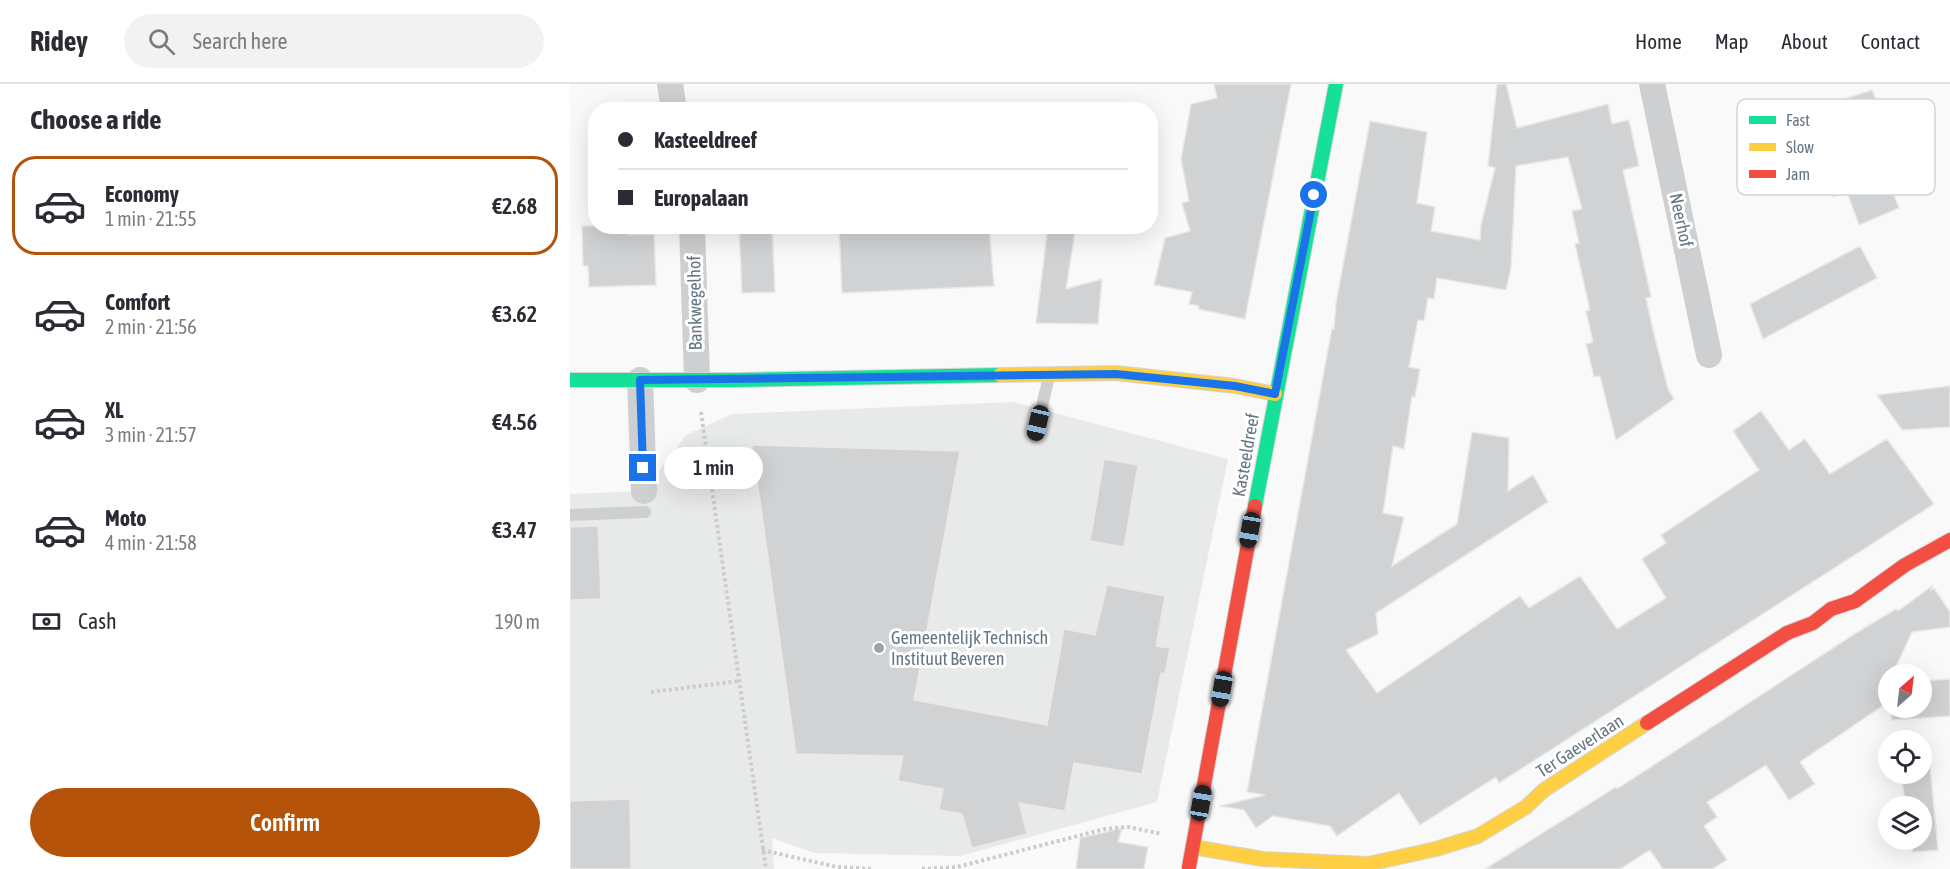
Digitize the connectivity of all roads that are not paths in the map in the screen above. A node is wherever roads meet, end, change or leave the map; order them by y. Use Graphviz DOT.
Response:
graph roads {
  1 [pos="670,84"];
  2 [pos="1336,84"];
  3 [pos="1652,84"];
  4 [pos="673,102"];
  5 [pos="692,234"];
  6 [pos="1709,355"];
  7 [pos="1050,374"];
  8 [pos="570,380"];
  9 [pos="640,380"];
  10 [pos="697,380"];
  11 [pos="1275,394"];
  12 [pos="1035,437"];
  13 [pos="644,502"];
  14 [pos="570,515"];
  15 [pos="1950,540"];
  16 [pos="1193,847"];
  17 [pos="1189,869"];
  1 -- 4 [label="street"];
  2 -- 11 [label="street, Kasteeldreef"];
  3 -- 6 [label="street, Neerhof"];
  5 -- 10 [label="street, Bankwegelhof"];
  7 -- 10 [label="street"];
  7 -- 11 [label="street"];
  7 -- 12 [label="lane"];
  8 -- 9 [label="street"];
  9 -- 10 [label="street"];
  9 -- 13 [label="street"];
  11 -- 16 [label="street, Kasteeldreef"];
  13 -- 14 [label="lane"];
  15 -- 16 [label="street, Ter Gaeverlaan"];
  16 -- 17 [label="street, Kasteeldreef"];
}
